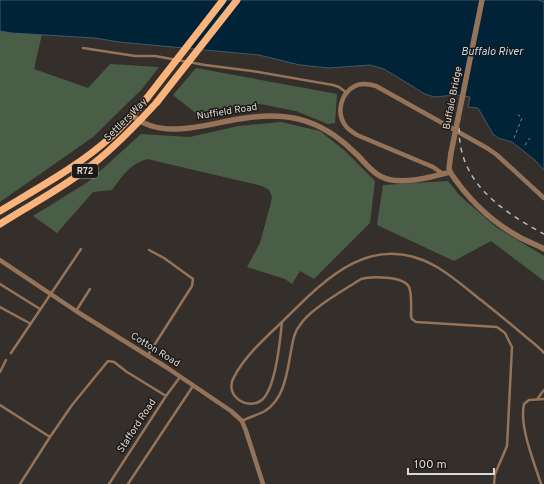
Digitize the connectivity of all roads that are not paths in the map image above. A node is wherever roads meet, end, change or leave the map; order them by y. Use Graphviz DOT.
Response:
graph roads {
  1 [pos="223,0"];
  2 [pos="238,0"];
  3 [pos="482,0"];
  4 [pos="84,48"];
  5 [pos="347,93"];
  6 [pos="132,115"];
  7 [pos="139,122"];
  8 [pos="450,172"];
  9 [pos="443,174"];
  10 [pos="544,198"];
  11 [pos="0,212"];
  12 [pos="0,224"];
  13 [pos="81,248"];
  14 [pos="544,249"];
  15 [pos="149,250"];
  16 [pos="0,260"];
  17 [pos="0,284"];
  18 [pos="90,289"];
  19 [pos="51,293"];
  20 [pos="0,307"];
  21 [pos="40,309"];
  22 [pos="76,311"];
  23 [pos="282,322"];
  24 [pos="30,324"];
  25 [pos="11,353"];
  26 [pos="544,353"];
  27 [pos="148,356"];
  28 [pos="6,360"];
  29 [pos="0,363"];
  30 [pos="4,365"];
  31 [pos="0,372"];
  32 [pos="180,376"];
  33 [pos="193,385"];
  34 [pos="544,390"];
  35 [pos="166,396"];
  36 [pos="538,399"];
  37 [pos="544,399"];
  38 [pos="0,404"];
  39 [pos="242,421"];
  40 [pos="50,437"];
  41 [pos="20,484"];
  42 [pos="109,484"];
  43 [pos="128,484"];
  44 [pos="263,484"];
  45 [pos="494,484"];
  46 [pos="540,484"];
  1 -- 6 [label="main road, Settlers Way / R72, bridge"];
  2 -- 7 [label="main road, Settlers Way / R72, bridge"];
  3 -- 8 [label="street, Buffalo Bridge, bridge"];
  4 -- 5 [label="lane"];
  5 -- 9 [label="street"];
  5 -- 10 [label="street"];
  6 -- 7 [label="street, Nuffield Road"];
  6 -- 11 [label="main road, Settlers Way / R72"];
  7 -- 9 [label="street, Nuffield Road"];
  7 -- 12 [label="main road, Settlers Way / R72"];
  8 -- 9 [label="street, Nuffield Road"];
  8 -- 14 [label="street"];
  13 -- 19 [label="lane"];
  15 -- 27 [label="lane"];
  16 -- 19 [label="street, Cotton Road"];
  17 -- 21 [label="lane"];
  18 -- 22 [label="lane"];
  19 -- 21 [label="lane"];
  19 -- 22 [label="street, Cotton Road"];
  20 -- 24 [label="lane"];
  21 -- 24 [label="lane"];
  22 -- 27 [label="street, Cotton Road"];
  23 -- 23 [label="lane"];
  23 -- 26 [label="lane"];
  24 -- 25 [label="lane"];
  27 -- 32 [label="street, Cotton Road"];
  28 -- 30 [label="lane"];
  29 -- 30 [label="lane"];
  30 -- 31 [label="lane"];
  32 -- 33 [label="street, Cotton Road"];
  32 -- 35 [label="lane, Stafford Road"];
  33 -- 39 [label="street, Cotton Road"];
  33 -- 43 [label="lane"];
  34 -- 36 [label="lane"];
  35 -- 40 [label="lane"];
  35 -- 42 [label="lane, Stafford Road"];
  36 -- 37 [label="lane"];
  36 -- 46 [label="lane"];
  38 -- 40 [label="lane"];
  39 -- 44 [label="street, Cotton Road"];
  39 -- 45 [label="lane"];
  40 -- 41 [label="lane"];
}
